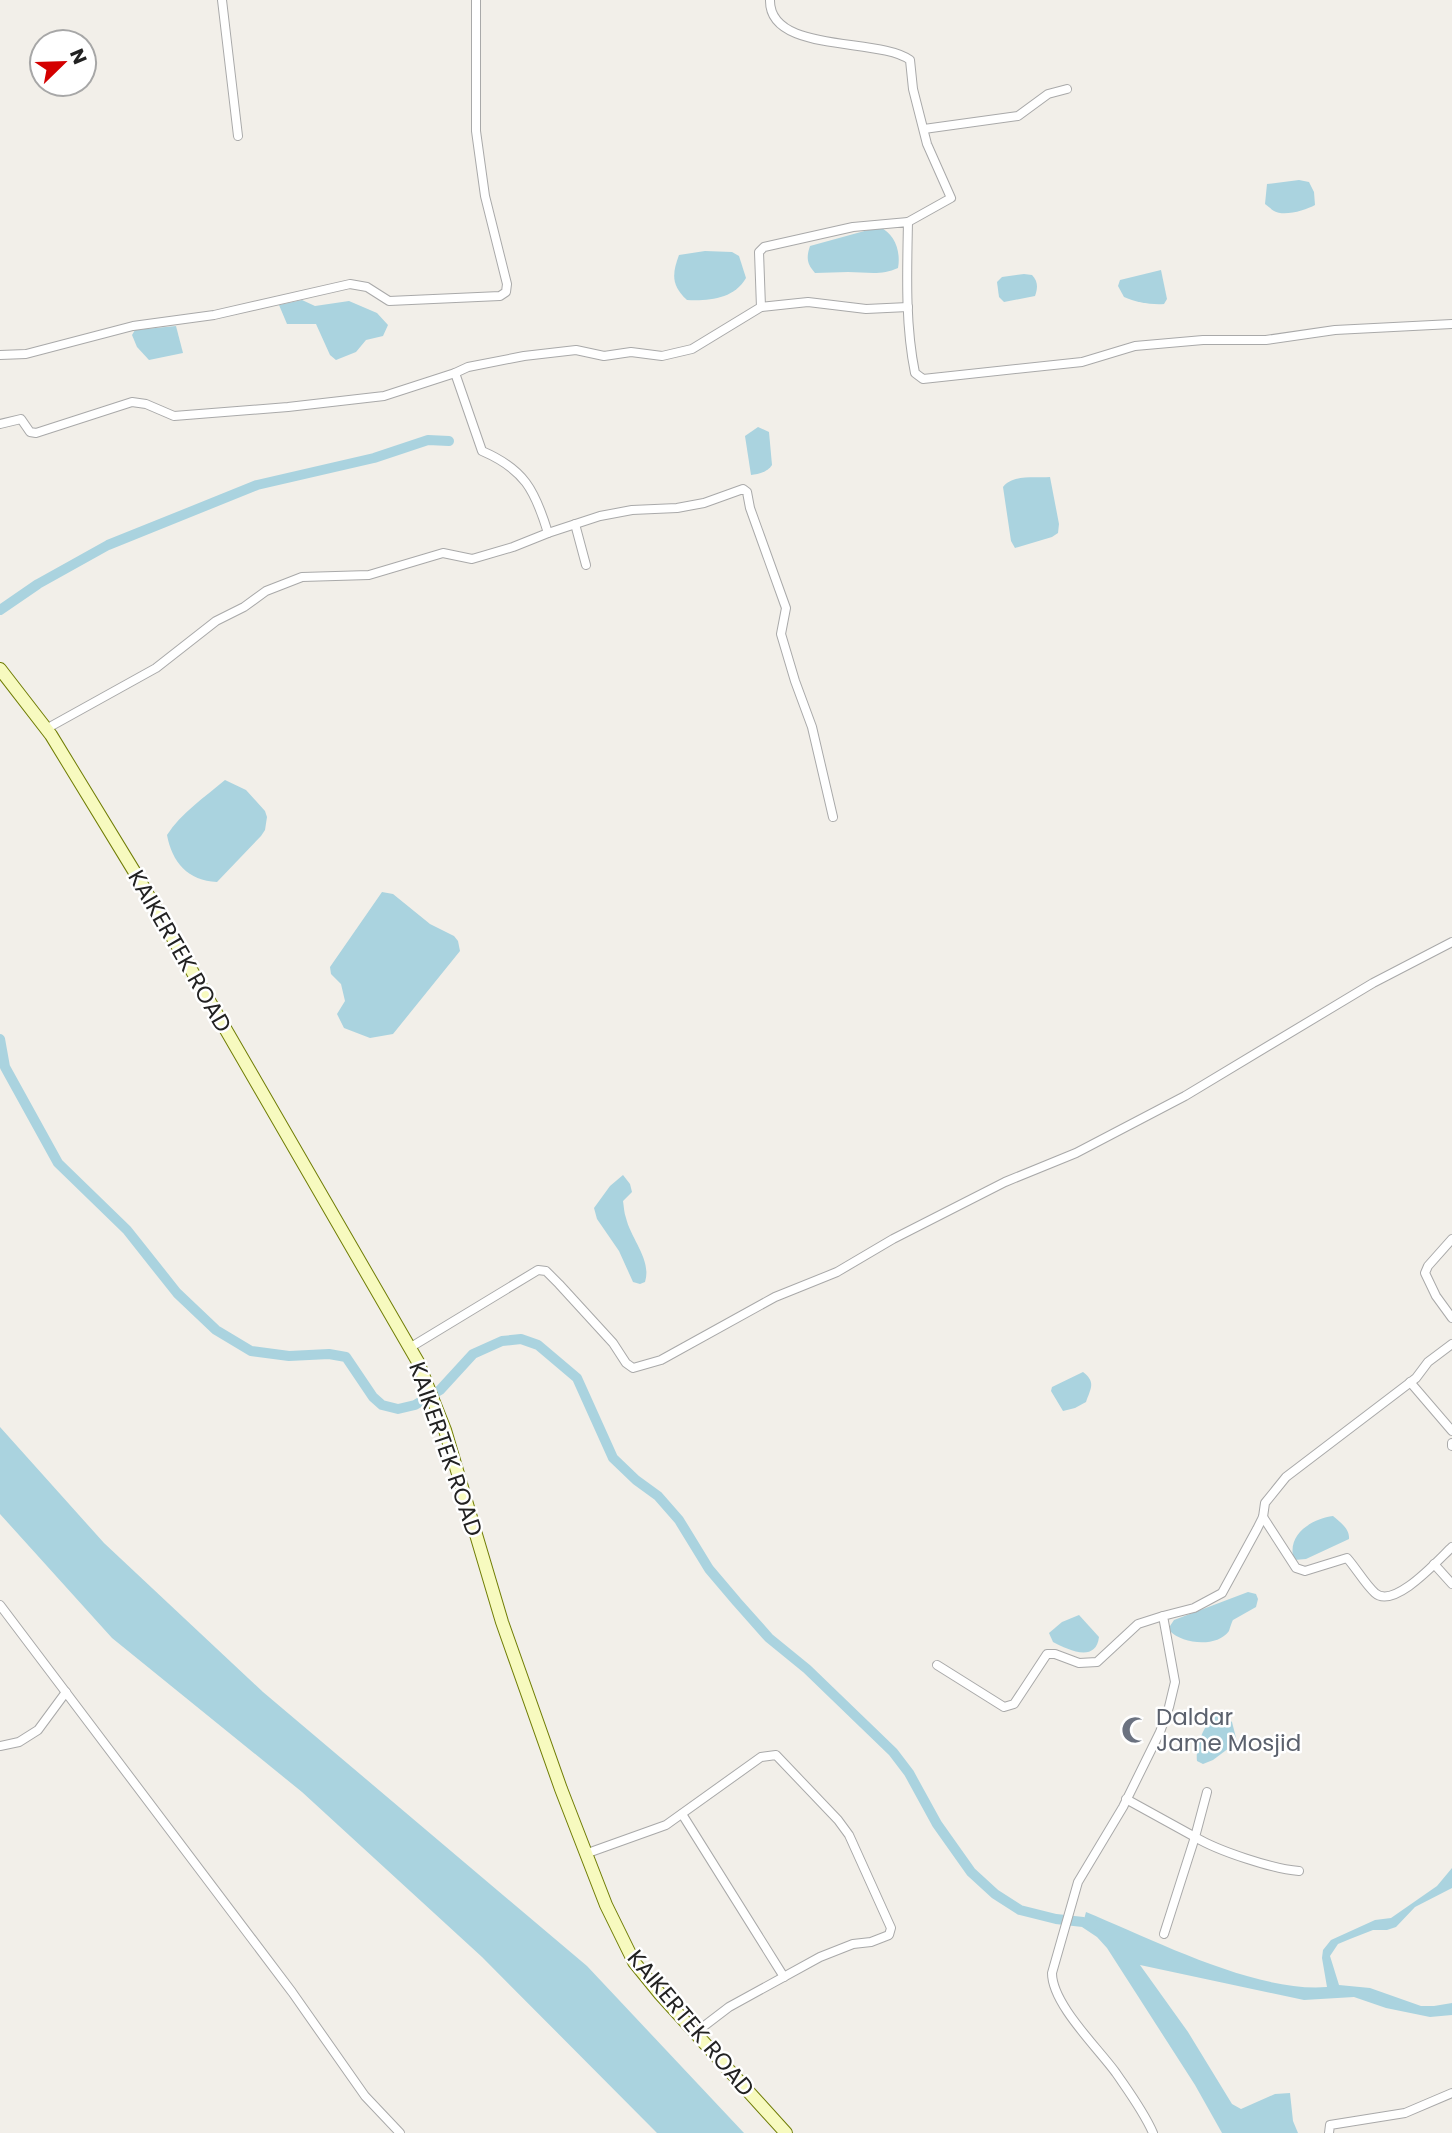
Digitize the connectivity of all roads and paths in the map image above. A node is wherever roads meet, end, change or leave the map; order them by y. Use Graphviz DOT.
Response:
graph roads {
  1 [pos="222,0"];
  2 [pos="476,0"];
  3 [pos="770,0"];
  4 [pos="1067,89"];
  5 [pos="924,129"];
  6 [pos="238,136"];
  7 [pos="908,222"];
  8 [pos="761,307"];
  9 [pos="908,307"];
  10 [pos="1452,324"];
  11 [pos="0,355"];
  12 [pos="455,373"];
  13 [pos="0,424"];
  14 [pos="575,524"];
  15 [pos="548,533"];
  16 [pos="586,565"];
  17 [pos="0,669"];
  18 [pos="46,729"];
  19 [pos="833,817"];
  20 [pos="1452,942"];
  21 [pos="1452,1239"];
  22 [pos="1452,1318"];
  23 [pos="1452,1344"];
  24 [pos="411,1347"];
  25 [pos="1410,1382"];
  26 [pos="1452,1432"];
  27 [pos="1263,1517"];
  28 [pos="1452,1547"];
  29 [pos="1434,1564"];
  30 [pos="1452,1584"];
  31 [pos="0,1605"];
  32 [pos="1163,1616"];
  33 [pos="937,1665"];
  34 [pos="66,1692"];
  35 [pos="0,1746"];
  36 [pos="1207,1792"];
  37 [pos="1126,1799"];
  38 [pos="681,1814"];
  39 [pos="1195,1837"];
  40 [pos="585,1854"];
  41 [pos="1299,1871"];
  42 [pos="1164,1934"];
  43 [pos="784,1977"];
  44 [pos="695,2032"];
  45 [pos="1452,2092"];
  46 [pos="400,2133"];
  47 [pos="786,2133"];
  48 [pos="1153,2133"];
  49 [pos="1329,2133"];
  1 -- 6 [label="street"];
  2 -- 11 [label="street"];
  3 -- 5 [label="street"];
  4 -- 5 [label="street"];
  5 -- 7 [label="street"];
  7 -- 8 [label="street"];
  7 -- 9 [label="street"];
  8 -- 9 [label="street"];
  8 -- 12 [label="street"];
  9 -- 10 [label="street"];
  12 -- 13 [label="street"];
  12 -- 15 [label="street"];
  14 -- 15 [label="street"];
  14 -- 16 [label="street"];
  14 -- 19 [label="street"];
  15 -- 18 [label="street"];
  17 -- 18 [label="main road, KAIKERTEK ROAD"];
  18 -- 24 [label="main road, KAIKERTEK ROAD"];
  20 -- 24 [label="street"];
  21 -- 22 [label="street"];
  23 -- 25 [label="street"];
  24 -- 40 [label="main road, KAIKERTEK ROAD"];
  25 -- 26 [label="street"];
  25 -- 27 [label="street"];
  27 -- 29 [label="street"];
  27 -- 32 [label="street"];
  28 -- 29 [label="street"];
  29 -- 30 [label="street"];
  31 -- 34 [label="street"];
  32 -- 33 [label="street"];
  32 -- 37 [label="street"];
  34 -- 35 [label="street"];
  34 -- 46 [label="street"];
  36 -- 39 [label="street"];
  37 -- 39 [label="street"];
  37 -- 48 [label="street"];
  38 -- 40 [label="street"];
  38 -- 43 [label="street"];
  38 -- 43 [label="street"];
  39 -- 41 [label="street"];
  39 -- 42 [label="street"];
  40 -- 44 [label="main road, KAIKERTEK ROAD"];
  43 -- 44 [label="street"];
  44 -- 47 [label="main road, KAIKERTEK ROAD"];
  45 -- 49 [label="street"];
}
